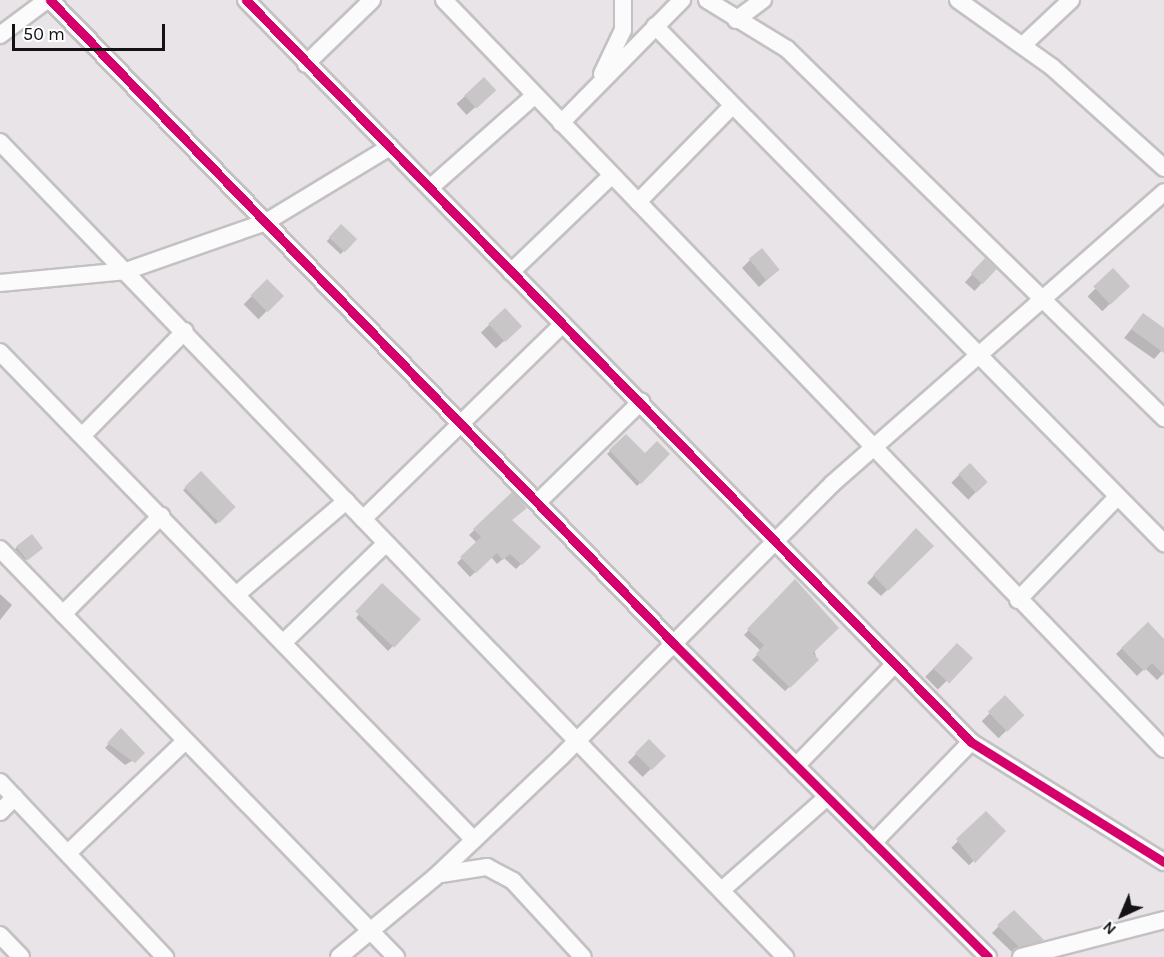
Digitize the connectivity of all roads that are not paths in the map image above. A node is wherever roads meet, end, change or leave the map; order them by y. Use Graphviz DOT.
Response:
graph roads {
  1 [pos="49,0"];
  2 [pos="246,0"];
  3 [pos="372,0"];
  4 [pos="444,0"];
  5 [pos="623,0"];
  6 [pos="682,0"];
  7 [pos="707,0"];
  8 [pos="763,0"];
  9 [pos="957,0"];
  10 [pos="1071,0"];
  11 [pos="736,20"];
  12 [pos="655,26"];
  13 [pos="0,35"];
  14 [pos="1023,45"];
  15 [pos="306,64"];
  16 [pos="595,89"];
  17 [pos="534,96"];
  18 [pos="732,106"];
  19 [pos="561,123"];
  20 [pos="0,142"];
  21 [pos="390,147"];
  22 [pos="1164,168"];
  23 [pos="612,174"];
  24 [pos="431,187"];
  25 [pos="1161,201"];
  26 [pos="638,202"];
  27 [pos="266,222"];
  28 [pos="126,271"];
  29 [pos="511,272"];
  30 [pos="0,283"];
  31 [pos="1040,301"];
  32 [pos="563,324"];
  33 [pos="185,331"];
  34 [pos="0,352"];
  35 [pos="982,353"];
  36 [pos="641,402"];
  37 [pos="1164,418"];
  38 [pos="460,421"];
  39 [pos="84,434"];
  40 [pos="871,450"];
  41 [pos="1117,497"];
  42 [pos="346,501"];
  43 [pos="538,502"];
  44 [pos="160,516"];
  45 [pos="363,519"];
  46 [pos="776,542"];
  47 [pos="386,543"];
  48 [pos="1164,543"];
  49 [pos="0,549"];
  50 [pos="236,595"];
  51 [pos="1018,600"];
  52 [pos="63,614"];
  53 [pos="284,642"];
  54 [pos="674,644"];
  55 [pos="892,667"];
  56 [pos="185,741"];
  57 [pos="578,741"];
  58 [pos="971,742"];
  59 [pos="1164,749"];
  60 [pos="796,766"];
  61 [pos="0,782"];
  62 [pos="15,797"];
  63 [pos="827,797"];
  64 [pos="0,812"];
  65 [pos="474,840"];
  66 [pos="873,843"];
  67 [pos="68,853"];
  68 [pos="1164,862"];
  69 [pos="435,877"];
  70 [pos="723,889"];
  71 [pos="1164,920"];
  72 [pos="370,929"];
  73 [pos="0,935"];
  74 [pos="21,957"];
  75 [pos="165,957"];
  76 [pos="339,957"];
  77 [pos="396,957"];
  78 [pos="583,957"];
  79 [pos="785,957"];
  80 [pos="988,957"];
  81 [pos="1021,957"];
  1 -- 13 [label="street"];
  1 -- 27 [label="street"];
  2 -- 15 [label="street"];
  3 -- 15 [label="street"];
  4 -- 17 [label="street"];
  5 -- 16 [label="street"];
  6 -- 12 [label="street"];
  7 -- 11 [label="street"];
  8 -- 11 [label="street"];
  9 -- 14 [label="street"];
  10 -- 14 [label="street"];
  11 -- 31 [label="street"];
  12 -- 16 [label="street"];
  12 -- 18 [label="street"];
  14 -- 22 [label="street"];
  15 -- 21 [label="street"];
  16 -- 19 [label="street"];
  17 -- 19 [label="street"];
  17 -- 24 [label="street"];
  18 -- 26 [label="street"];
  18 -- 35 [label="street"];
  19 -- 23 [label="street"];
  20 -- 28 [label="street"];
  21 -- 24 [label="street"];
  21 -- 27 [label="street"];
  23 -- 26 [label="street"];
  23 -- 29 [label="street"];
  24 -- 29 [label="street"];
  25 -- 31 [label="street"];
  26 -- 40 [label="street"];
  27 -- 28 [label="street"];
  27 -- 38 [label="street"];
  28 -- 30 [label="street"];
  28 -- 33 [label="street"];
  29 -- 32 [label="street"];
  31 -- 35 [label="street"];
  31 -- 37 [label="street"];
  32 -- 36 [label="street"];
  32 -- 38 [label="street"];
  33 -- 39 [label="street"];
  33 -- 42 [label="street"];
  34 -- 39 [label="street"];
  35 -- 40 [label="street"];
  35 -- 41 [label="street"];
  36 -- 43 [label="street"];
  36 -- 46 [label="street"];
  38 -- 43 [label="street"];
  38 -- 45 [label="street"];
  39 -- 44 [label="street"];
  40 -- 46 [label="street"];
  40 -- 51 [label="street"];
  41 -- 48 [label="street"];
  41 -- 51 [label="street"];
  42 -- 45 [label="street"];
  42 -- 50 [label="street"];
  43 -- 54 [label="street"];
  44 -- 50 [label="street"];
  44 -- 52 [label="street"];
  45 -- 47 [label="street"];
  46 -- 54 [label="street"];
  46 -- 55 [label="street"];
  47 -- 53 [label="street"];
  47 -- 57 [label="street"];
  49 -- 52 [label="street"];
  50 -- 53 [label="street"];
  51 -- 59 [label="street"];
  52 -- 56 [label="street"];
  53 -- 65 [label="street"];
  54 -- 57 [label="street"];
  54 -- 60 [label="street"];
  55 -- 58 [label="street"];
  55 -- 60 [label="street"];
  56 -- 67 [label="street"];
  56 -- 72 [label="street"];
  57 -- 65 [label="street"];
  57 -- 70 [label="street"];
  58 -- 66 [label="street"];
  58 -- 68 [label="street"];
  60 -- 63 [label="street"];
  61 -- 62 [label="street"];
  62 -- 64 [label="street"];
  62 -- 67 [label="street"];
  63 -- 66 [label="street"];
  63 -- 70 [label="street"];
  65 -- 69 [label="street"];
  66 -- 80 [label="street"];
  67 -- 75 [label="street"];
  69 -- 72 [label="street"];
  69 -- 78 [label="street"];
  70 -- 79 [label="street"];
  71 -- 81 [label="street"];
  72 -- 76 [label="street"];
  72 -- 77 [label="street"];
  73 -- 74 [label="street"];
}
